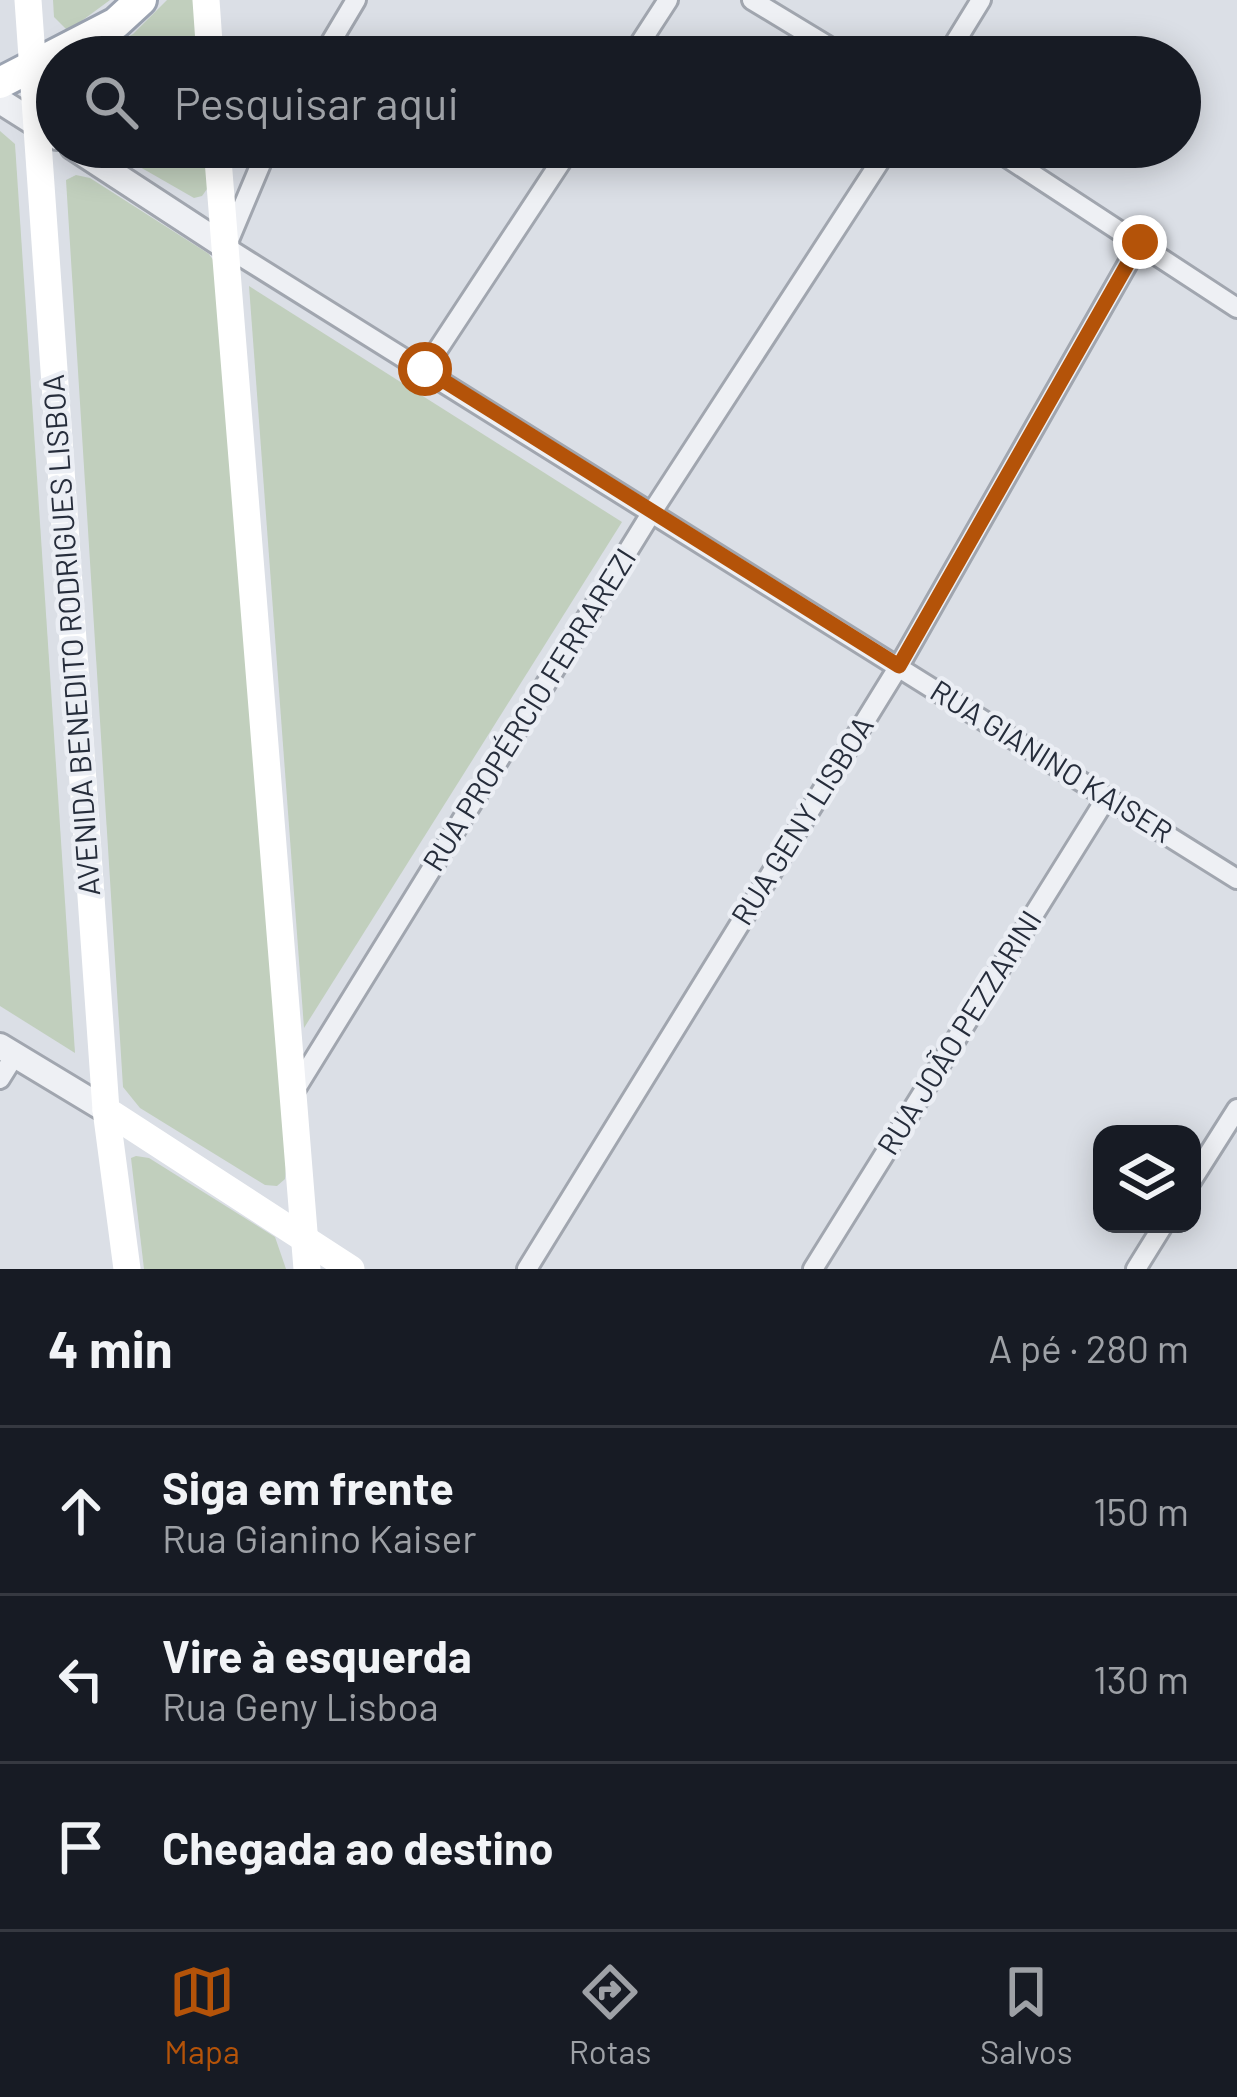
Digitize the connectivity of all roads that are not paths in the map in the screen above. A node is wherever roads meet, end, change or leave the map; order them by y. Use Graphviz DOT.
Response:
graph roads {
  1 [pos="28,0"];
  2 [pos="141,0"];
  3 [pos="206,0"];
  4 [pos="356,0"];
  5 [pos="668,0"];
  6 [pos="752,0"];
  7 [pos="981,0"];
  8 [pos="91,36"];
  9 [pos="209,36"];
  10 [pos="335,36"];
  11 [pos="645,36"];
  12 [pos="811,36"];
  13 [pos="959,36"];
  14 [pos="36,65"];
  15 [pos="33,67"];
  16 [pos="36,82"];
  17 [pos="0,83"];
  18 [pos="0,101"];
  19 [pos="36,124"];
  20 [pos="48,168"];
  21 [pos="105,168"];
  22 [pos="222,168"];
  23 [pos="259,168"];
  24 [pos="557,168"];
  25 [pos="875,168"];
  26 [pos="1024,168"];
  27 [pos="1140,242"];
  28 [pos="226,247"];
  29 [pos="1237,308"];
  30 [pos="425,369"];
  31 [pos="652,512"];
  32 [pos="899,666"];
  33 [pos="1107,797"];
  34 [pos="1237,879"];
  35 [pos="8,1050"];
  36 [pos="0,1079"];
  37 [pos="292,1094"];
  38 [pos="1237,1108"];
  39 [pos="106,1110"];
  40 [pos="1201,1166"];
  41 [pos="1158,1233"];
  42 [pos="302,1238"];
  43 [pos="127,1269"];
  44 [pos="307,1269"];
  45 [pos="351,1269"];
  46 [pos="527,1269"];
  47 [pos="813,1269"];
  48 [pos="1136,1269"];
  1 -- 15 [label="main road, AVENIDA BENEDITO RODRIGUES LISBOA"];
  2 -- 8 [label="main road"];
  3 -- 9 [label="main road"];
  4 -- 10 [label="street"];
  5 -- 11 [label="street"];
  6 -- 12 [label="street"];
  7 -- 13 [label="street"];
  14 -- 15 [label="main road"];
  15 -- 16 [label="main road, AVENIDA BENEDITO RODRIGUES LISBOA"];
  15 -- 17 [label="main road"];
  18 -- 19 [label="street"];
  20 -- 39 [label="main road, AVENIDA BENEDITO RODRIGUES LISBOA"];
  21 -- 28 [label="street, RUA GIANINO KAISER"];
  22 -- 28 [label="main road"];
  23 -- 28 [label="street"];
  24 -- 30 [label="street"];
  25 -- 31 [label="street, RUA PROPÉRCIO FERRAREZI"];
  26 -- 27 [label="street"];
  27 -- 29 [label="street"];
  27 -- 32 [label="street, RUA GENY LISBOA"];
  28 -- 30 [label="street, RUA GIANINO KAISER"];
  28 -- 37 [label="main road"];
  30 -- 31 [label="street, RUA GIANINO KAISER"];
  31 -- 32 [label="street, RUA GIANINO KAISER"];
  31 -- 37 [label="street, RUA PROPÉRCIO FERRAREZI"];
  32 -- 33 [label="street, RUA GIANINO KAISER"];
  32 -- 46 [label="street, RUA GENY LISBOA"];
  33 -- 34 [label="street, RUA GIANINO KAISER"];
  33 -- 47 [label="street, RUA JOÃO PEZZARINI"];
  35 -- 36 [label="street"];
  35 -- 39 [label="street"];
  37 -- 42 [label="main road"];
  38 -- 40 [label="street"];
  39 -- 42 [label="main road"];
  39 -- 43 [label="main road, AVENIDA BENEDITO RODRIGUES LISBOA"];
  41 -- 48 [label="street"];
  42 -- 44 [label="main road"];
  42 -- 45 [label="main road"];
}
